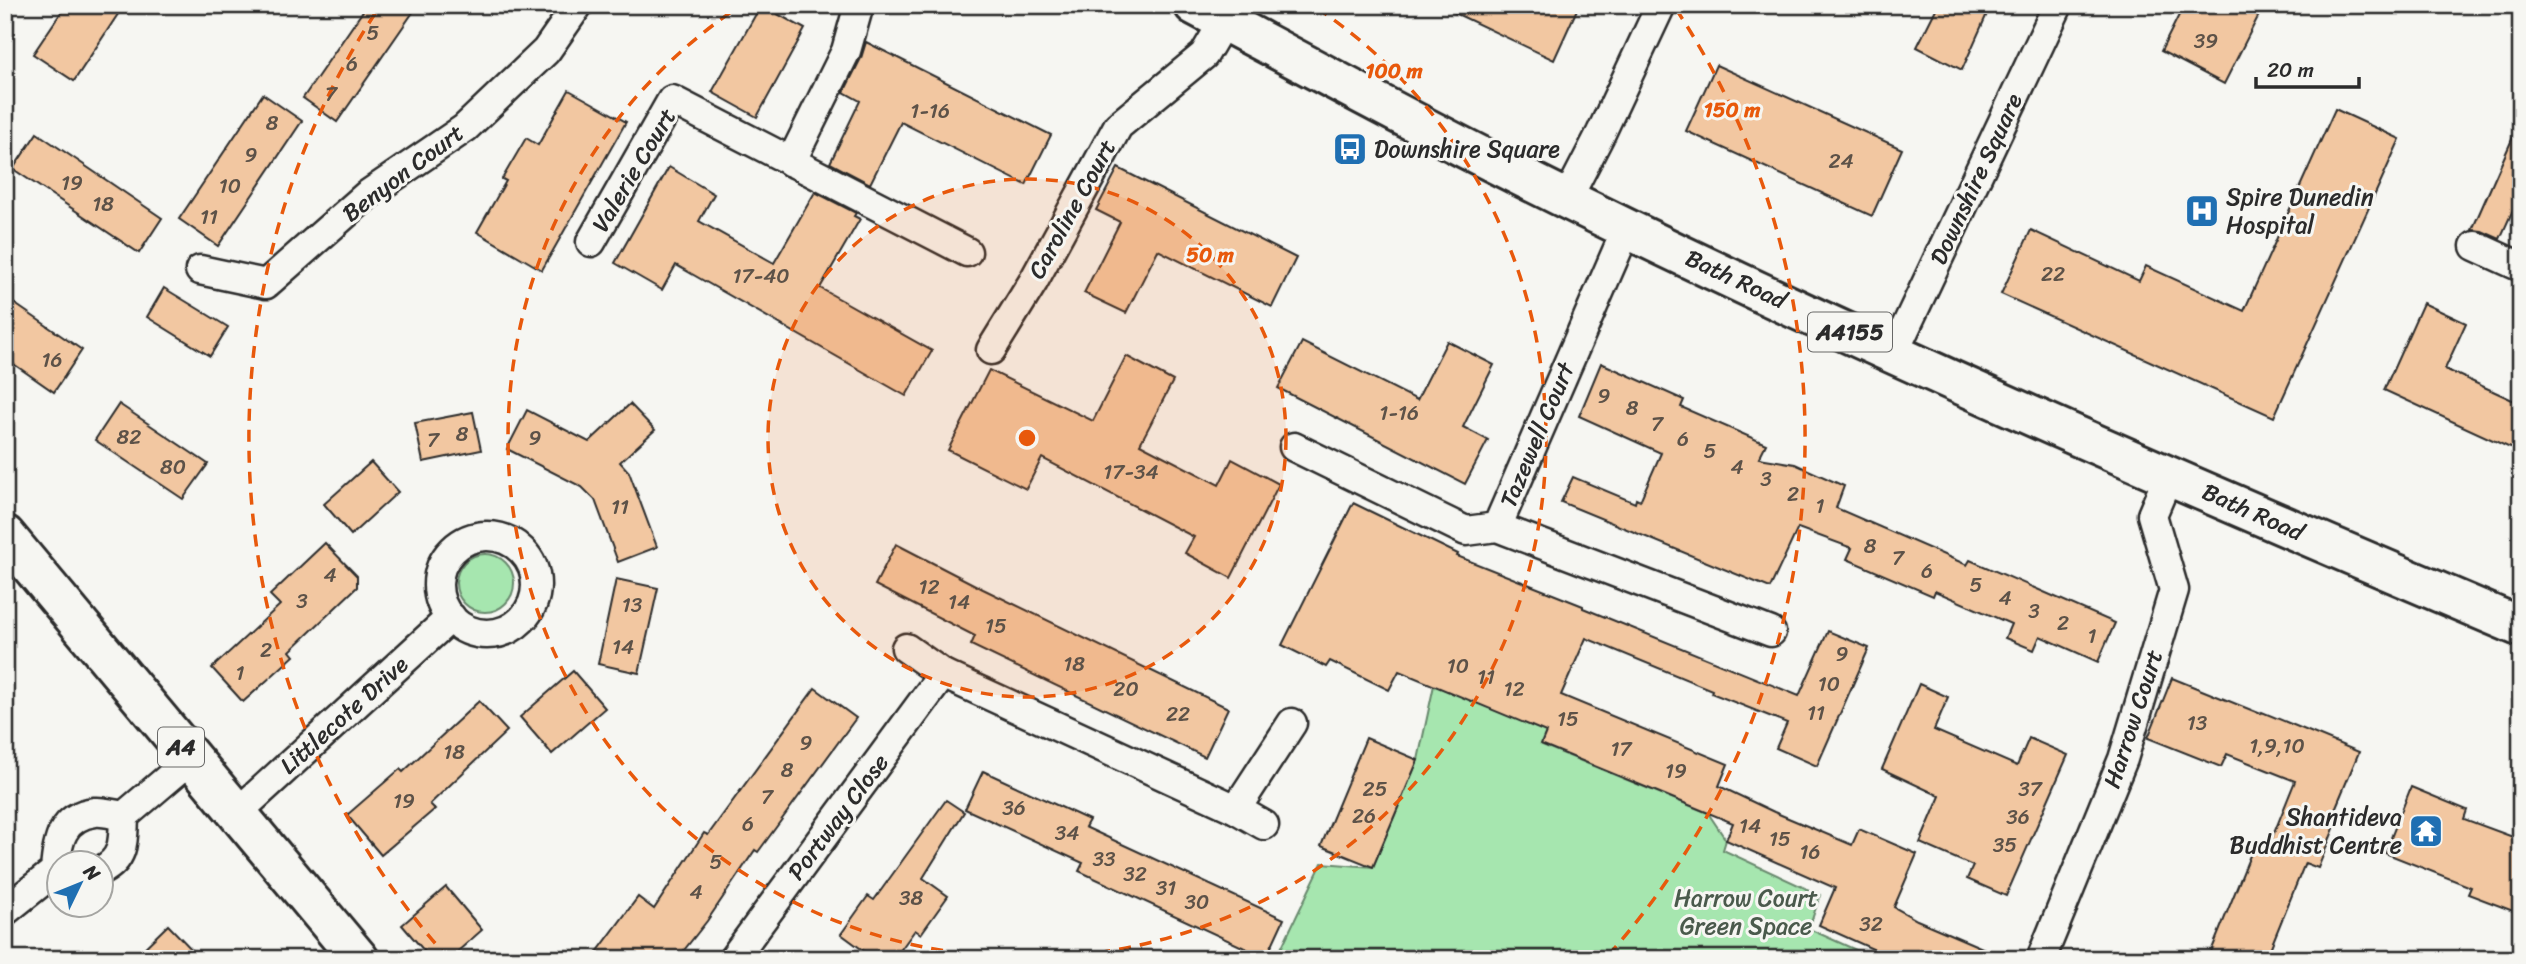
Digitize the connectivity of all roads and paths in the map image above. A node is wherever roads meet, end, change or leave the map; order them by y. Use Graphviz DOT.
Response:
graph roads {
  1 [pos="578,5"];
  2 [pos="859,5"];
  3 [pos="1661,5"];
  4 [pos="2057,5"];
  5 [pos="1209,13"];
  6 [pos="791,162"];
  7 [pos="1567,199"];
  8 [pos="1627,228"];
  9 [pos="591,242"];
  10 [pos="2475,246"];
  11 [pos="967,252"];
  12 [pos="2521,267"];
  13 [pos="200,270"];
  14 [pos="991,350"];
  15 [pos="1894,352"];
  16 [pos="1294,447"];
  17 [pos="2169,475"];
  18 [pos="1497,527"];
  19 [pos="5,535"];
  20 [pos="451,617"];
  21 [pos="2521,627"];
  22 [pos="1770,632"];
  23 [pos="906,648"];
  24 [pos="943,674"];
  25 [pos="1292,723"];
  26 [pos="191,759"];
  27 [pos="1236,809"];
  28 [pos="237,813"];
  29 [pos="124,816"];
  30 [pos="1264,825"];
  31 [pos="58,848"];
  32 [pos="116,858"];
  33 [pos="46,880"];
  34 [pos="5,911"];
  35 [pos="359,959"];
  36 [pos="733,959"];
  37 [pos="2041,959"];
  1 -- 13 [label="street, Benyon Court"];
  2 -- 6 [label="street"];
  3 -- 7 [label="street"];
  4 -- 15 [label="street, Downshire Square"];
  5 -- 7 [label="main road, Bath Road / A4155"];
  5 -- 14 [label="street, Caroline Court"];
  6 -- 9 [label="street, Valerie Court"];
  6 -- 11 [label="street, Valerie Court"];
  7 -- 8 [label="main road, Bath Road / A4155"];
  8 -- 15 [label="main road, Bath Road / A4155"];
  8 -- 18 [label="street, Tazewell Court"];
  10 -- 12 [label="street"];
  15 -- 17 [label="main road, Bath Road / A4155"];
  16 -- 18 [label="street"];
  17 -- 21 [label="main road, Bath Road / A4155"];
  17 -- 37 [label="street, Harrow Court"];
  18 -- 22 [label="street, Tazewell Court"];
  19 -- 26 [label="main road, A4"];
  20 -- 28 [label="street, Littlecote Drive"];
  23 -- 24 [label="street"];
  24 -- 27 [label="street"];
  24 -- 36 [label="street, Portway Close"];
  25 -- 27 [label="street"];
  26 -- 28 [label="main road, A4"];
  26 -- 29 [label="street"];
  27 -- 30 [label="street"];
  28 -- 35 [label="main road, A4"];
  29 -- 31 [label="street"];
  29 -- 32 [label="street"];
  33 -- 34 [label="street"];
}
